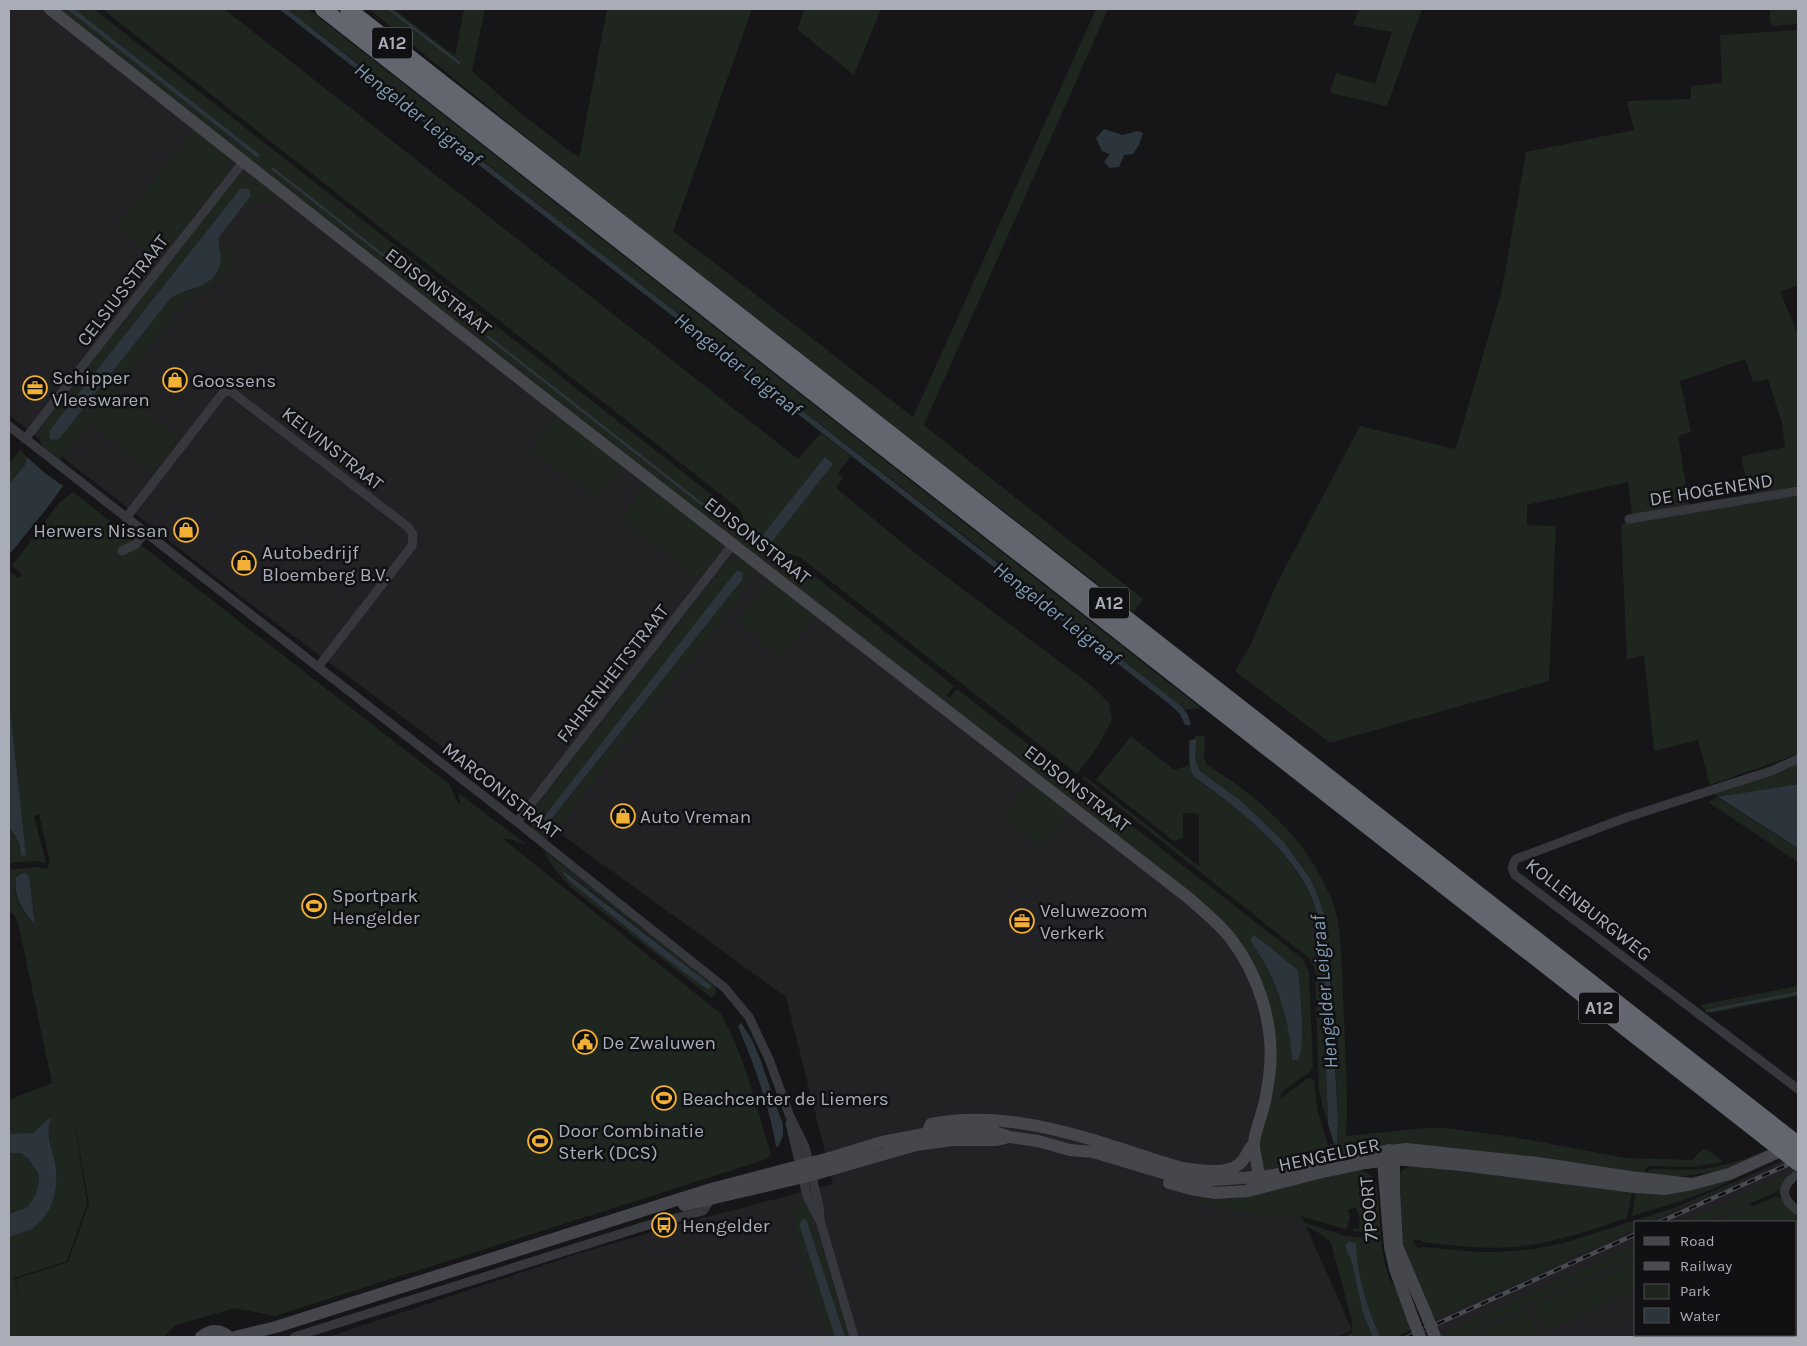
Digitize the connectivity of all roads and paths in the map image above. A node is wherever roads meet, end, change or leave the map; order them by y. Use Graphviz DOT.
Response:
graph roads {
  1 [pos="50,9"];
  2 [pos="323,9"];
  3 [pos="348,9"];
  4 [pos="244,161"];
  5 [pos="9,426"];
  6 [pos="25,439"];
  7 [pos="1798,490"];
  8 [pos="126,518"];
  9 [pos="1629,519"];
  10 [pos="145,533"];
  11 [pos="733,544"];
  12 [pos="122,551"];
  13 [pos="318,667"];
  14 [pos="1798,759"];
  15 [pos="517,822"];
  16 [pos="1798,1089"];
  17 [pos="926,1133"];
  18 [pos="1773,1134"];
  19 [pos="1010,1137"];
  20 [pos="1254,1143"];
  21 [pos="1798,1144"];
  22 [pos="1070,1150"];
  23 [pos="1389,1157"];
  24 [pos="1798,1163"];
  25 [pos="1236,1165"];
  26 [pos="805,1171"];
  27 [pos="1258,1173"];
  28 [pos="1798,1174"];
  29 [pos="1248,1191"];
  30 [pos="712,1198"];
  31 [pos="1798,1212"];
  32 [pos="201,1337"];
  33 [pos="229,1337"];
  34 [pos="235,1337"];
  35 [pos="267,1337"];
  36 [pos="294,1337"];
  37 [pos="854,1337"];
  38 [pos="1420,1337"];
  39 [pos="1435,1337"];
  1 -- 4 [label="main road, EDISONSTRAAT"];
  2 -- 18 [label="highway, A12"];
  3 -- 18 [label="highway, A12"];
  4 -- 6 [label="street, CELSIUSSTRAAT"];
  4 -- 11 [label="main road, EDISONSTRAAT"];
  5 -- 6 [label="street, MARCONISTRAAT"];
  6 -- 8 [label="street, MARCONISTRAAT"];
  7 -- 9 [label="street, DE HOGENEND"];
  8 -- 10 [label="street, MARCONISTRAAT"];
  8 -- 13 [label="street, KELVINSTRAAT"];
  10 -- 12 [label="street"];
  10 -- 13 [label="street, MARCONISTRAAT"];
  11 -- 15 [label="street, FAHRENHEITSTRAAT"];
  11 -- 20 [label="main road, EDISONSTRAAT"];
  13 -- 15 [label="street, MARCONISTRAAT"];
  14 -- 16 [label="street, KOLLENBURGWEG"];
  15 -- 26 [label="street, MARCONISTRAAT"];
  17 -- 19 [label="main road, HENGELDER"];
  17 -- 25 [label="main road, HENGELDER"];
  17 -- 26 [label="main road, HENGELDER"];
  18 -- 21 [label="highway, A12, bridge"];
  18 -- 24 [label="highway, A12, bridge"];
  19 -- 22 [label="main road, HENGELDER"];
  19 -- 26 [label="main road, HENGELDER"];
  20 -- 25 [label="main road, HENGELDER"];
  20 -- 27 [label="main road, EDISONSTRAAT"];
  21 -- 23 [label="main road, HENGELDER"];
  22 -- 27 [label="main road, HENGELDER"];
  22 -- 29 [label="main road, HENGELDER"];
  23 -- 27 [label="main road, HENGELDER"];
  23 -- 29 [label="main road, HENGELDER"];
  23 -- 38 [label="main road, 7POORT, bridge"];
  23 -- 39 [label="main road, 7POORT, bridge"];
  25 -- 27 [label="main road, HENGELDER"];
  26 -- 30 [label="main road, HENGELDER"];
  26 -- 34 [label="main road, HENGELDER"];
  26 -- 37 [label="street, MARCONISTRAAT"];
  27 -- 29 [label="main road"];
  28 -- 31 [label="street"];
  30 -- 35 [label="main road, HENGELDER"];
  30 -- 36 [label="street, HENGELDER"];
  32 -- 33 [label="main road"];
}
